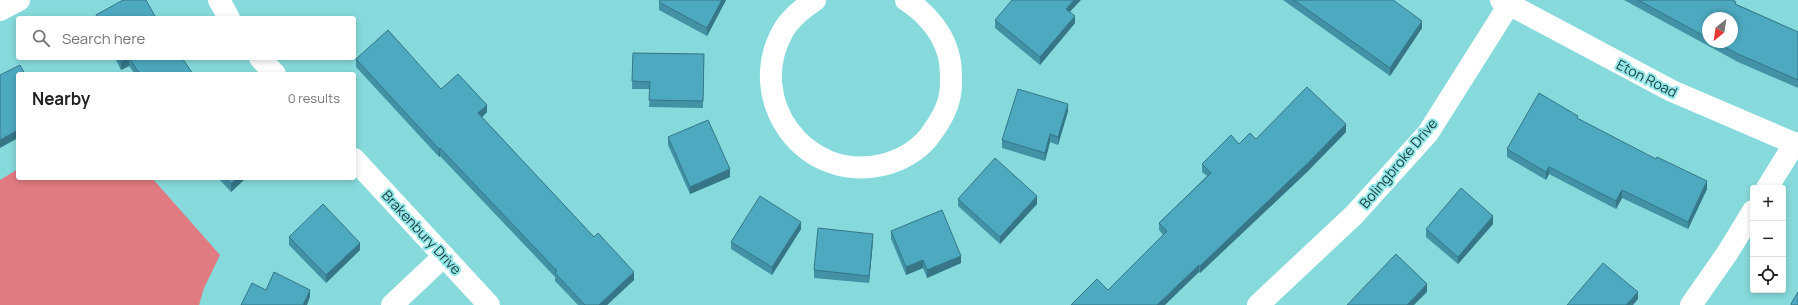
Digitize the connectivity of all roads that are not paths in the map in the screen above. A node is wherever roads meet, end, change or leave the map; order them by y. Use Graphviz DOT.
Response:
graph roads {
  1 [pos="19,0"];
  2 [pos="219,0"];
  3 [pos="815,0"];
  4 [pos="1507,2"];
  5 [pos="919,3"];
  6 [pos="0,10"];
  7 [pos="228,16"];
  8 [pos="262,60"];
  9 [pos="272,72"];
  10 [pos="1797,144"];
  11 [pos="356,161"];
  12 [pos="1770,185"];
  13 [pos="1750,217"];
  14 [pos="444,256"];
  15 [pos="392,305"];
  16 [pos="489,305"];
  17 [pos="1258,305"];
  18 [pos="1691,305"];
  1 -- 6 [label="street"];
  2 -- 7 [label="street"];
  3 -- 5 [label="street"];
  4 -- 10 [label="street, Eton Road"];
  4 -- 17 [label="street, Bolingbroke Drive"];
  8 -- 9 [label="street"];
  10 -- 12 [label="street"];
  11 -- 14 [label="street, Brakenbury Drive"];
  13 -- 18 [label="street"];
  14 -- 15 [label="street"];
  14 -- 16 [label="street, Brakenbury Drive"];
}
